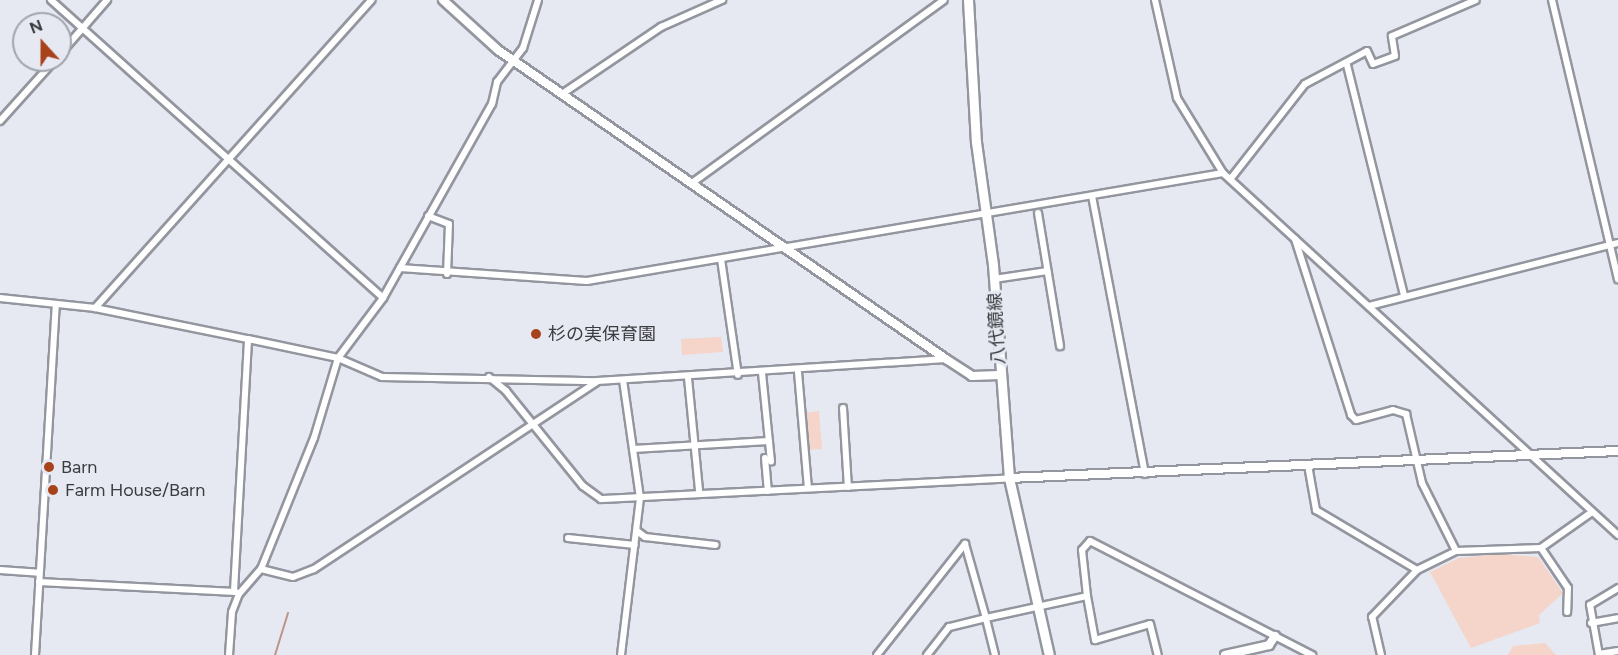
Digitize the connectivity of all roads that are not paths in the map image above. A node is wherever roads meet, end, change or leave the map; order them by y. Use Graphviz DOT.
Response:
graph roads {
  1 [pos="51,0"];
  2 [pos="107,0"];
  3 [pos="371,0"];
  4 [pos="442,0"];
  5 [pos="538,0"];
  6 [pos="722,0"];
  7 [pos="944,0"];
  8 [pos="968,0"];
  9 [pos="1155,0"];
  10 [pos="1476,0"];
  11 [pos="1552,0"];
  12 [pos="83,29"];
  13 [pos="72,41"];
  14 [pos="513,60"];
  15 [pos="1347,65"];
  16 [pos="44,72"];
  17 [pos="562,94"];
  18 [pos="0,120"];
  19 [pos="227,158"];
  20 [pos="1223,173"];
  21 [pos="1232,177"];
  22 [pos="692,183"];
  23 [pos="1092,196"];
  24 [pos="986,210"];
  25 [pos="1038,213"];
  26 [pos="428,216"];
  27 [pos="1295,239"];
  28 [pos="1614,244"];
  29 [pos="787,248"];
  30 [pos="721,259"];
  31 [pos="400,268"];
  32 [pos="1047,270"];
  33 [pos="447,274"];
  34 [pos="994,279"];
  35 [pos="1618,279"];
  36 [pos="1404,296"];
  37 [pos="0,298"];
  38 [pos="383,298"];
  39 [pos="56,306"];
  40 [pos="1369,306"];
  41 [pos="95,308"];
  42 [pos="248,339"];
  43 [pos="1059,346"];
  44 [pos="338,358"];
  45 [pos="946,359"];
  46 [pos="798,372"];
  47 [pos="762,373"];
  48 [pos="738,375"];
  49 [pos="1000,375"];
  50 [pos="485,376"];
  51 [pos="688,378"];
  52 [pos="623,380"];
  53 [pos="597,381"];
  54 [pos="843,408"];
  55 [pos="535,424"];
  56 [pos="769,441"];
  57 [pos="695,444"];
  58 [pos="633,449"];
  59 [pos="1618,451"];
  60 [pos="1530,455"];
  61 [pos="1420,460"];
  62 [pos="1308,465"];
  63 [pos="1145,474"];
  64 [pos="1009,478"];
  65 [pos="848,487"];
  66 [pos="808,488"];
  67 [pos="699,491"];
  68 [pos="768,491"];
  69 [pos="640,498"];
  70 [pos="1592,512"];
  71 [pos="637,531"];
  72 [pos="1618,535"];
  73 [pos="568,538"];
  74 [pos="635,545"];
  75 [pos="716,545"];
  76 [pos="1541,548"];
  77 [pos="1456,551"];
  78 [pos="261,568"];
  79 [pos="0,570"];
  80 [pos="1417,570"];
  81 [pos="39,573"];
  82 [pos="39,582"];
  83 [pos="1618,588"];
  84 [pos="237,592"];
  85 [pos="1087,596"];
  86 [pos="1036,606"];
  87 [pos="1567,612"];
  88 [pos="986,618"];
  89 [pos="1618,618"];
  90 [pos="1591,623"];
  91 [pos="1275,636"];
  92 [pos="1618,651"];
  93 [pos="1599,654"];
  94 [pos="35,655"];
  95 [pos="229,655"];
  96 [pos="621,655"];
  97 [pos="877,655"];
  98 [pos="927,655"];
  99 [pos="995,655"];
  100 [pos="1049,655"];
  101 [pos="1158,655"];
  102 [pos="1225,655"];
  103 [pos="1312,655"];
  104 [pos="1382,655"];
  1 -- 12 [label="street"];
  2 -- 12 [label="street"];
  3 -- 19 [label="street"];
  4 -- 14 [label="main road"];
  5 -- 14 [label="street"];
  6 -- 17 [label="street"];
  7 -- 22 [label="street"];
  8 -- 24 [label="main road, 八代鏡線"];
  9 -- 20 [label="street"];
  10 -- 15 [label="street"];
  11 -- 28 [label="street"];
  12 -- 13 [label="street"];
  12 -- 19 [label="street"];
  14 -- 17 [label="main road"];
  14 -- 26 [label="street"];
  15 -- 21 [label="street"];
  15 -- 36 [label="street"];
  16 -- 18 [label="street"];
  17 -- 22 [label="main road"];
  19 -- 38 [label="street"];
  19 -- 41 [label="street"];
  20 -- 21 [label="street"];
  20 -- 23 [label="street"];
  21 -- 27 [label="street"];
  22 -- 29 [label="main road"];
  23 -- 24 [label="street"];
  23 -- 63 [label="street"];
  24 -- 29 [label="street"];
  24 -- 34 [label="main road, 八代鏡線"];
  25 -- 32 [label="street"];
  26 -- 31 [label="street"];
  26 -- 33 [label="street"];
  27 -- 40 [label="street"];
  27 -- 61 [label="street"];
  28 -- 35 [label="street"];
  28 -- 36 [label="street"];
  29 -- 30 [label="street"];
  29 -- 45 [label="main road"];
  30 -- 33 [label="street"];
  30 -- 48 [label="street"];
  31 -- 33 [label="street"];
  31 -- 38 [label="street"];
  32 -- 34 [label="street"];
  32 -- 43 [label="street"];
  34 -- 49 [label="main road, 八代鏡線"];
  36 -- 40 [label="street"];
  37 -- 39 [label="street"];
  38 -- 44 [label="street"];
  39 -- 41 [label="street"];
  39 -- 81 [label="street"];
  40 -- 60 [label="street"];
  41 -- 42 [label="street"];
  42 -- 44 [label="street"];
  42 -- 84 [label="street"];
  44 -- 50 [label="street"];
  44 -- 78 [label="street"];
  45 -- 46 [label="street"];
  45 -- 49 [label="main road"];
  46 -- 47 [label="street"];
  46 -- 66 [label="street"];
  47 -- 48 [label="street"];
  47 -- 56 [label="street"];
  48 -- 51 [label="street"];
  49 -- 64 [label="main road, 八代鏡線"];
  50 -- 53 [label="street"];
  50 -- 55 [label="street"];
  51 -- 52 [label="street"];
  51 -- 57 [label="street"];
  52 -- 53 [label="street"];
  52 -- 58 [label="street"];
  53 -- 55 [label="street"];
  54 -- 65 [label="street"];
  55 -- 69 [label="street"];
  55 -- 78 [label="street"];
  56 -- 57 [label="street"];
  56 -- 68 [label="street"];
  57 -- 58 [label="street"];
  57 -- 67 [label="street"];
  58 -- 69 [label="street"];
  59 -- 60 [label="main road"];
  60 -- 61 [label="main road"];
  60 -- 70 [label="street"];
  61 -- 62 [label="main road"];
  61 -- 77 [label="street"];
  62 -- 63 [label="main road"];
  62 -- 80 [label="street"];
  63 -- 64 [label="main road"];
  64 -- 65 [label="street"];
  64 -- 86 [label="main road, 八代鏡線"];
  65 -- 66 [label="street"];
  66 -- 68 [label="street"];
  67 -- 68 [label="street"];
  67 -- 69 [label="street"];
  69 -- 71 [label="street"];
  70 -- 72 [label="street"];
  70 -- 76 [label="street"];
  71 -- 74 [label="street"];
  71 -- 75 [label="street"];
  73 -- 74 [label="street"];
  74 -- 96 [label="street"];
  76 -- 77 [label="street"];
  76 -- 87 [label="street"];
  77 -- 80 [label="street"];
  78 -- 84 [label="street"];
  79 -- 81 [label="street"];
  80 -- 104 [label="street"];
  81 -- 82 [label="street"];
  82 -- 84 [label="street"];
  82 -- 94 [label="street"];
  83 -- 90 [label="street"];
  84 -- 95 [label="street"];
  85 -- 86 [label="street"];
  85 -- 91 [label="street"];
  85 -- 101 [label="street"];
  86 -- 88 [label="street"];
  86 -- 100 [label="main road, 八代鏡線"];
  88 -- 97 [label="street"];
  88 -- 98 [label="street"];
  88 -- 99 [label="street"];
  89 -- 90 [label="street"];
  90 -- 93 [label="street"];
  91 -- 102 [label="main road"];
  91 -- 103 [label="street"];
  92 -- 93 [label="street"];
}
